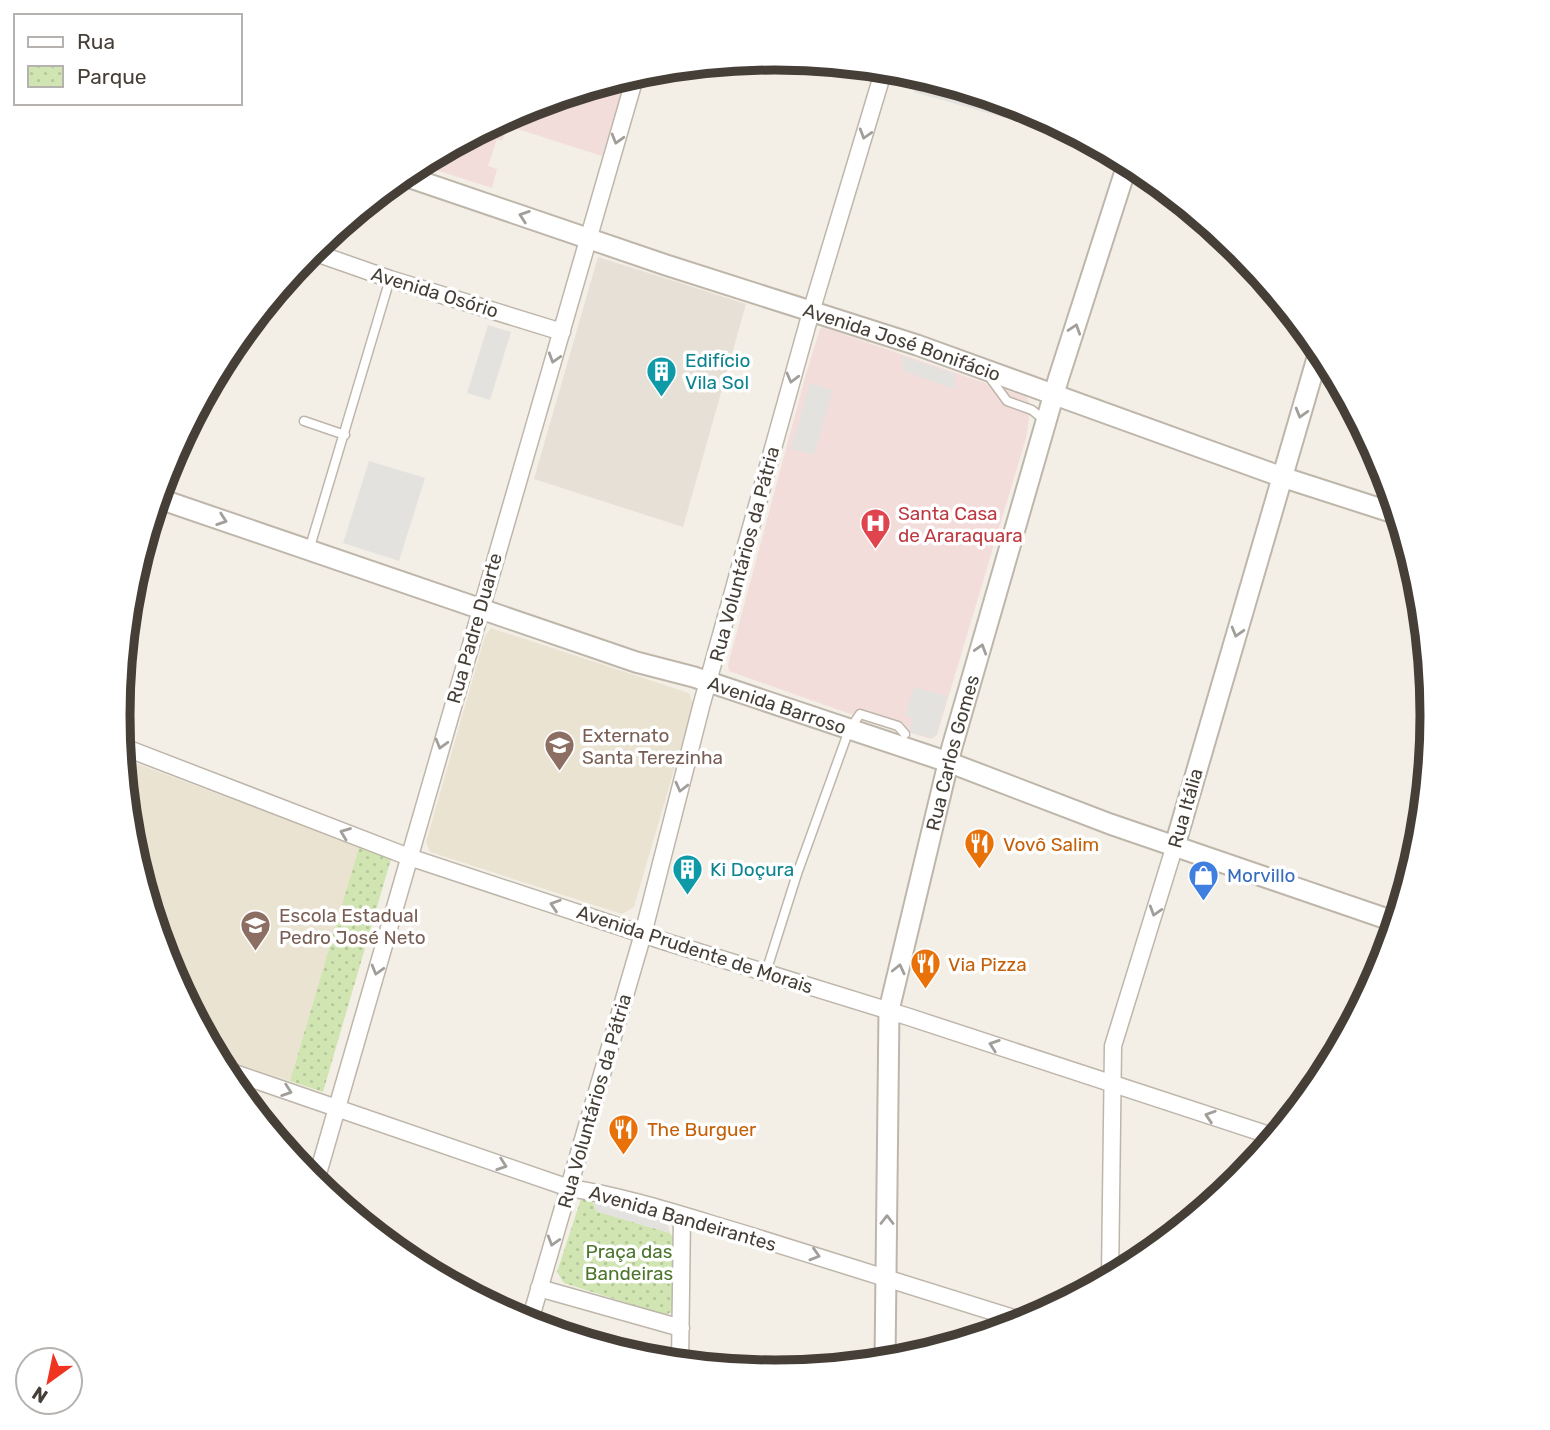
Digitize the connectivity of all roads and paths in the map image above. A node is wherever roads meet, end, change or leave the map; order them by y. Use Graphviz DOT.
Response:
graph roads {
  1 [pos="881,79"];
  2 [pos="633,86"];
  3 [pos="1124,173"];
  4 [pos="416,180"];
  5 [pos="589,239"];
  6 [pos="323,255"];
  7 [pos="390,279"];
  8 [pos="811,312"];
  9 [pos="562,332"];
  10 [pos="1315,364"];
  11 [pos="984,369"];
  12 [pos="1054,394"];
  13 [pos="304,421"];
  14 [pos="1047,422"];
  15 [pos="345,435"];
  16 [pos="1282,477"];
  17 [pos="167,501"];
  18 [pos="1387,511"];
  19 [pos="309,550"];
  20 [pos="480,607"];
  21 [pos="708,682"];
  22 [pos="849,730"];
  23 [pos="905,734"];
  24 [pos="131,750"];
  25 [pos="948,762"];
  26 [pos="1175,845"];
  27 [pos="409,857"];
  28 [pos="1387,919"];
  29 [pos="643,934"];
  30 [pos="766,972"];
  31 [pos="889,1010"];
  32 [pos="240,1075"];
  33 [pos="1112,1084"];
  34 [pos="337,1108"];
  35 [pos="1265,1134"];
  36 [pos="319,1171"];
  37 [pos="569,1188"];
  38 [pos="682,1216"];
  39 [pos="1110,1266"];
  40 [pos="887,1277"];
  41 [pos="539,1288"];
  42 [pos="532,1313"];
  43 [pos="1008,1316"];
  44 [pos="681,1328"];
  45 [pos="885,1350"];
  46 [pos="680,1352"];
  1 -- 8 [label="street, Rua Voluntários da Pátria, one-way"];
  2 -- 5 [label="street, Rua Padre Duarte, one-way"];
  12 -- 3 [label="street, Rua Carlos Gomes, one-way"];
  5 -- 4 [label="street, Avenida José Bonifácio, one-way"];
  5 -- 8 [label="street, Avenida José Bonifácio"];
  5 -- 9 [label="street, Rua Padre Duarte"];
  6 -- 7 [label="street, Avenida Osório"];
  7 -- 9 [label="street, Avenida Osório"];
  7 -- 15 [label="lane"];
  8 -- 11 [label="street, Avenida José Bonifácio"];
  8 -- 21 [label="street, Rua Voluntários da Pátria, one-way"];
  9 -- 20 [label="street, Rua Padre Duarte, one-way"];
  10 -- 16 [label="street, Rua Itália, one-way"];
  11 -- 12 [label="street, Avenida José Bonifácio"];
  11 -- 14 [label="lane"];
  12 -- 14 [label="street, Rua Carlos Gomes"];
  12 -- 16 [label="street, Avenida José Bonifácio"];
  13 -- 15 [label="lane"];
  25 -- 14 [label="street, Rua Carlos Gomes, one-way"];
  15 -- 19 [label="lane"];
  16 -- 18 [label="street, Avenida José Bonifácio"];
  16 -- 26 [label="street, Rua Itália, one-way"];
  17 -- 19 [label="street, Avenida Barroso, one-way"];
  19 -- 20 [label="street, Avenida Barroso"];
  20 -- 21 [label="street, Avenida Barroso"];
  20 -- 27 [label="street, Rua Padre Duarte, one-way"];
  21 -- 22 [label="street, Avenida Barroso"];
  21 -- 29 [label="street, Rua Voluntários da Pátria, one-way"];
  22 -- 23 [label="lane"];
  22 -- 25 [label="street, Avenida Barroso"];
  22 -- 30 [label="lane"];
  27 -- 24 [label="street, Avenida Prudente de Morais, one-way"];
  25 -- 26 [label="street, Avenida Barroso"];
  31 -- 25 [label="street, Rua Carlos Gomes, one-way"];
  26 -- 28 [label="street, Avenida Barroso"];
  26 -- 33 [label="street, Rua Itália, one-way"];
  29 -- 27 [label="street, Avenida Prudente de Morais, one-way"];
  27 -- 34 [label="street, Rua Padre Duarte, one-way"];
  29 -- 30 [label="street, Avenida Prudente de Morais"];
  29 -- 37 [label="street, Rua Voluntários da Pátria"];
  30 -- 31 [label="street, Avenida Prudente de Morais"];
  33 -- 31 [label="street, Avenida Prudente de Morais, one-way"];
  40 -- 31 [label="street, Rua Carlos Gomes, one-way"];
  32 -- 34 [label="street, Avenida Bandeirantes, one-way"];
  35 -- 33 [label="street, Avenida Prudente de Morais, one-way"];
  33 -- 39 [label="street, Rua Itália"];
  34 -- 36 [label="street, Rua Padre Duarte"];
  34 -- 37 [label="street, Avenida Bandeirantes, one-way"];
  37 -- 38 [label="street, Avenida Bandeirantes"];
  37 -- 41 [label="street, Rua Voluntários da Pátria, one-way"];
  38 -- 40 [label="street, Avenida Bandeirantes, one-way"];
  38 -- 44 [label="street"];
  40 -- 43 [label="street, Avenida Bandeirantes"];
  40 -- 45 [label="street, Rua Carlos Gomes"];
  41 -- 42 [label="street, Rua Voluntários da Pátria"];
  41 -- 44 [label="street"];
  44 -- 46 [label="street"];
}
